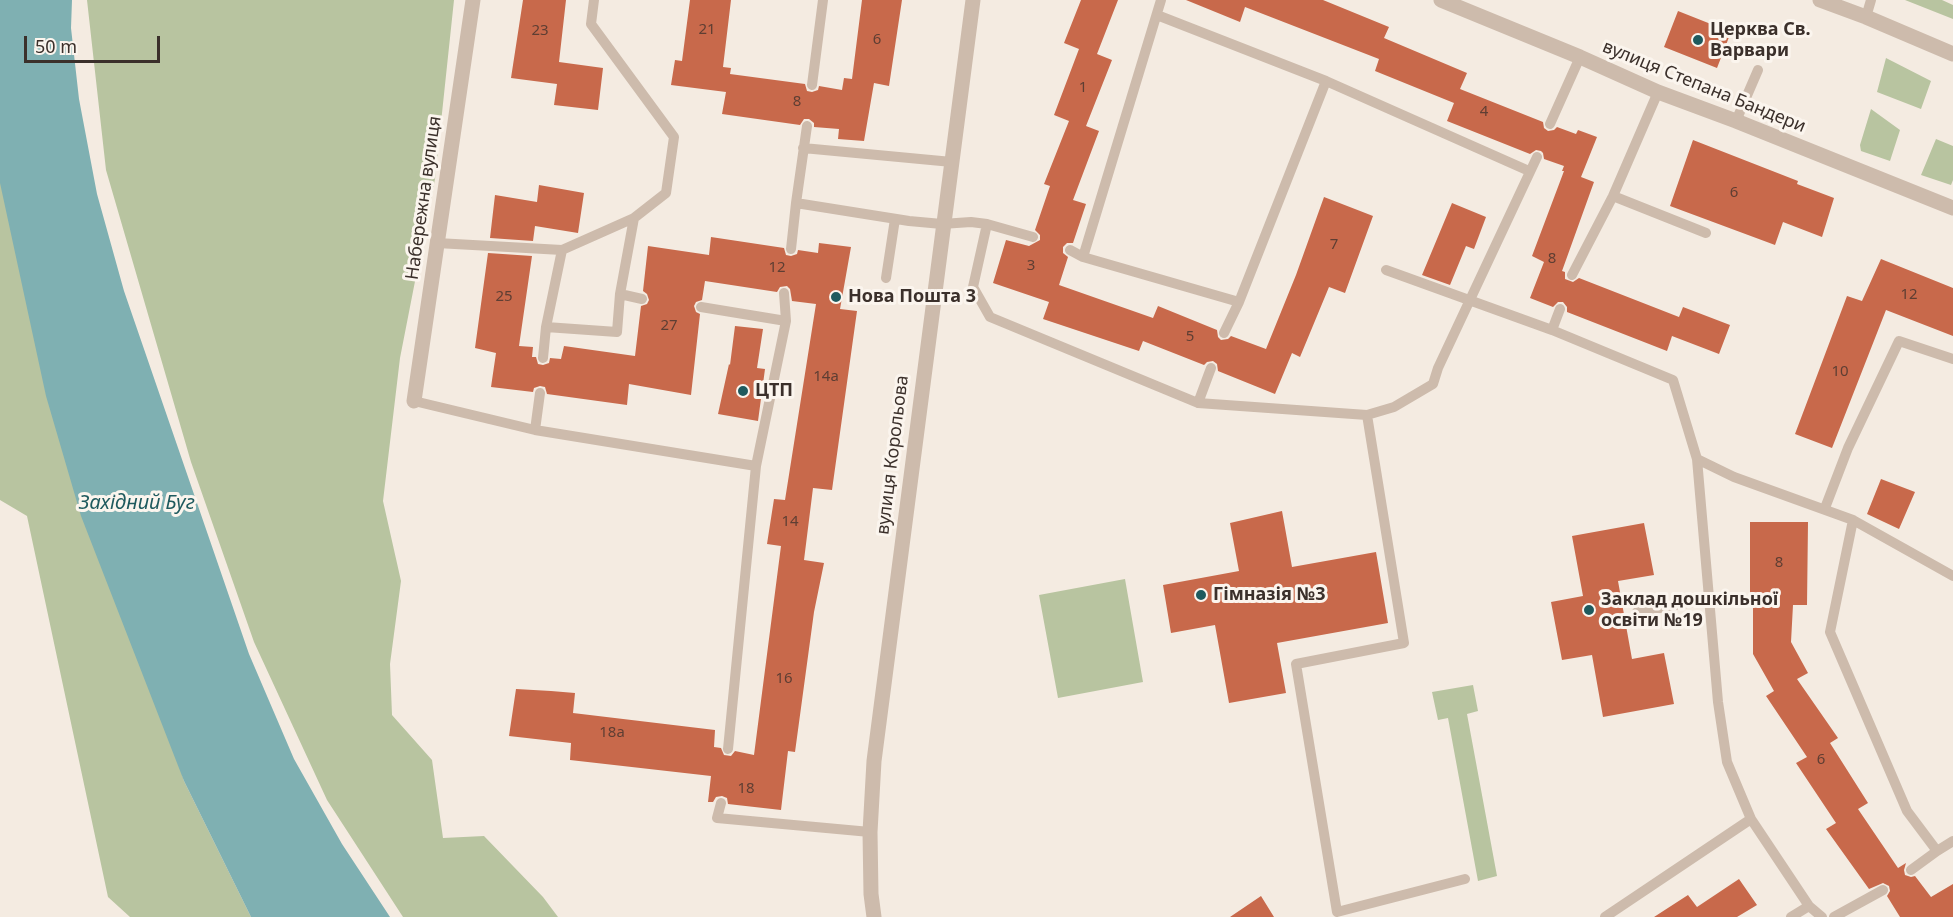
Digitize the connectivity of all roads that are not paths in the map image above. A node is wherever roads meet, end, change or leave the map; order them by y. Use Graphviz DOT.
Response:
graph roads {
  1 [pos="473,0"];
  2 [pos="594,0"];
  3 [pos="823,0"];
  4 [pos="973,0"];
  5 [pos="1161,0"];
  6 [pos="1441,0"];
  7 [pos="1820,0"];
  8 [pos="1871,0"];
  9 [pos="1157,15"];
  10 [pos="1866,17"];
  11 [pos="1953,54"];
  12 [pos="1580,57"];
  13 [pos="1758,70"];
  14 [pos="1326,81"];
  15 [pos="812,85"];
  16 [pos="1658,92"];
  17 [pos="1736,121"];
  18 [pos="1550,124"];
  19 [pos="807,126"];
  20 [pos="803,148"];
  21 [pos="1537,157"];
  22 [pos="951,162"];
  23 [pos="1529,171"];
  24 [pos="1613,196"];
  25 [pos="796,203"];
  26 [pos="1953,208"];
  27 [pos="634,218"];
  28 [pos="895,219"];
  29 [pos="942,224"];
  30 [pos="987,224"];
  31 [pos="1706,233"];
  32 [pos="1033,237"];
  33 [pos="437,243"];
  34 [pos="791,249"];
  35 [pos="562,250"];
  36 [pos="1070,250"];
  37 [pos="1083,257"];
  38 [pos="1386,270"];
  39 [pos="1572,275"];
  40 [pos="885,278"];
  41 [pos="784,293"];
  42 [pos="621,294"];
  43 [pos="642,299"];
  44 [pos="1470,301"];
  45 [pos="1239,302"];
  46 [pos="701,307"];
  47 [pos="1560,309"];
  48 [pos="786,321"];
  49 [pos="546,327"];
  50 [pos="1552,330"];
  51 [pos="1224,333"];
  52 [pos="543,358"];
  53 [pos="1953,359"];
  54 [pos="1211,368"];
  55 [pos="540,393"];
  56 [pos="414,401"];
  57 [pos="1198,403"];
  58 [pos="1367,415"];
  59 [pos="535,430"];
  60 [pos="1697,459"];
  61 [pos="756,466"];
  62 [pos="1825,508"];
  63 [pos="1853,520"];
  64 [pos="1953,576"];
  65 [pos="1709,599"];
  66 [pos="1637,612"];
  67 [pos="728,749"];
  68 [pos="720,803"];
  69 [pos="1751,819"];
  70 [pos="870,832"];
  71 [pos="1953,841"];
  72 [pos="1937,851"];
  73 [pos="1911,870"];
  74 [pos="1465,879"];
  75 [pos="1883,890"];
  76 [pos="1809,906"];
  77 [pos="1335,915"];
  78 [pos="874,917"];
  79 [pos="1605,917"];
  80 [pos="1791,917"];
  81 [pos="1822,917"];
  82 [pos="1834,917"];
  1 -- 33 [label="street, Набережна вулиця"];
  2 -- 27 [label="lane"];
  3 -- 15 [label="lane"];
  4 -- 22 [label="street, вулиця Корольова"];
  5 -- 9 [label="lane"];
  6 -- 12 [label="street, вулиця Степана Бандери"];
  7 -- 10 [label="street"];
  8 -- 10 [label="lane"];
  9 -- 14 [label="lane"];
  9 -- 37 [label="lane"];
  10 -- 11 [label="street"];
  12 -- 16 [label="street, вулиця Степана Бандери"];
  12 -- 18 [label="lane"];
  13 -- 17 [label="lane"];
  14 -- 23 [label="lane"];
  14 -- 45 [label="lane"];
  16 -- 17 [label="street, вулиця Степана Бандери"];
  16 -- 24 [label="lane"];
  17 -- 26 [label="street, вулиця Степана Бандери"];
  19 -- 20 [label="lane"];
  20 -- 22 [label="lane"];
  20 -- 25 [label="lane"];
  21 -- 23 [label="lane"];
  22 -- 29 [label="street, вулиця Корольова"];
  23 -- 44 [label="lane"];
  24 -- 31 [label="lane"];
  24 -- 39 [label="lane"];
  25 -- 28 [label="lane"];
  25 -- 34 [label="lane"];
  27 -- 35 [label="lane"];
  27 -- 42 [label="lane"];
  28 -- 29 [label="lane"];
  28 -- 40 [label="lane"];
  29 -- 30 [label="lane"];
  29 -- 70 [label="street, вулиця Корольова"];
  30 -- 32 [label="lane"];
  30 -- 57 [label="lane"];
  33 -- 35 [label="lane"];
  33 -- 56 [label="street, Набережна вулиця"];
  35 -- 49 [label="lane"];
  36 -- 37 [label="lane"];
  37 -- 45 [label="lane"];
  38 -- 44 [label="lane"];
  41 -- 48 [label="lane"];
  42 -- 43 [label="lane"];
  42 -- 49 [label="lane"];
  44 -- 50 [label="lane"];
  44 -- 58 [label="lane"];
  45 -- 51 [label="lane"];
  46 -- 48 [label="lane"];
  47 -- 50 [label="lane"];
  48 -- 61 [label="lane"];
  49 -- 52 [label="lane"];
  50 -- 60 [label="lane"];
  53 -- 62 [label="lane"];
  54 -- 57 [label="lane"];
  55 -- 59 [label="lane"];
  56 -- 59 [label="lane"];
  57 -- 58 [label="lane"];
  58 -- 77 [label="lane"];
  59 -- 61 [label="lane"];
  60 -- 62 [label="lane"];
  60 -- 65 [label="lane"];
  61 -- 67 [label="lane"];
  62 -- 63 [label="lane"];
  63 -- 64 [label="lane"];
  63 -- 72 [label="lane"];
  65 -- 66 [label="lane"];
  65 -- 69 [label="lane"];
  68 -- 70 [label="lane"];
  69 -- 76 [label="lane"];
  69 -- 79 [label="lane"];
  70 -- 78 [label="street, вулиця Корольова"];
  71 -- 72 [label="lane"];
  72 -- 73 [label="lane"];
  74 -- 77 [label="lane"];
  75 -- 82 [label="lane"];
  76 -- 80 [label="lane"];
  76 -- 81 [label="lane"];
}
